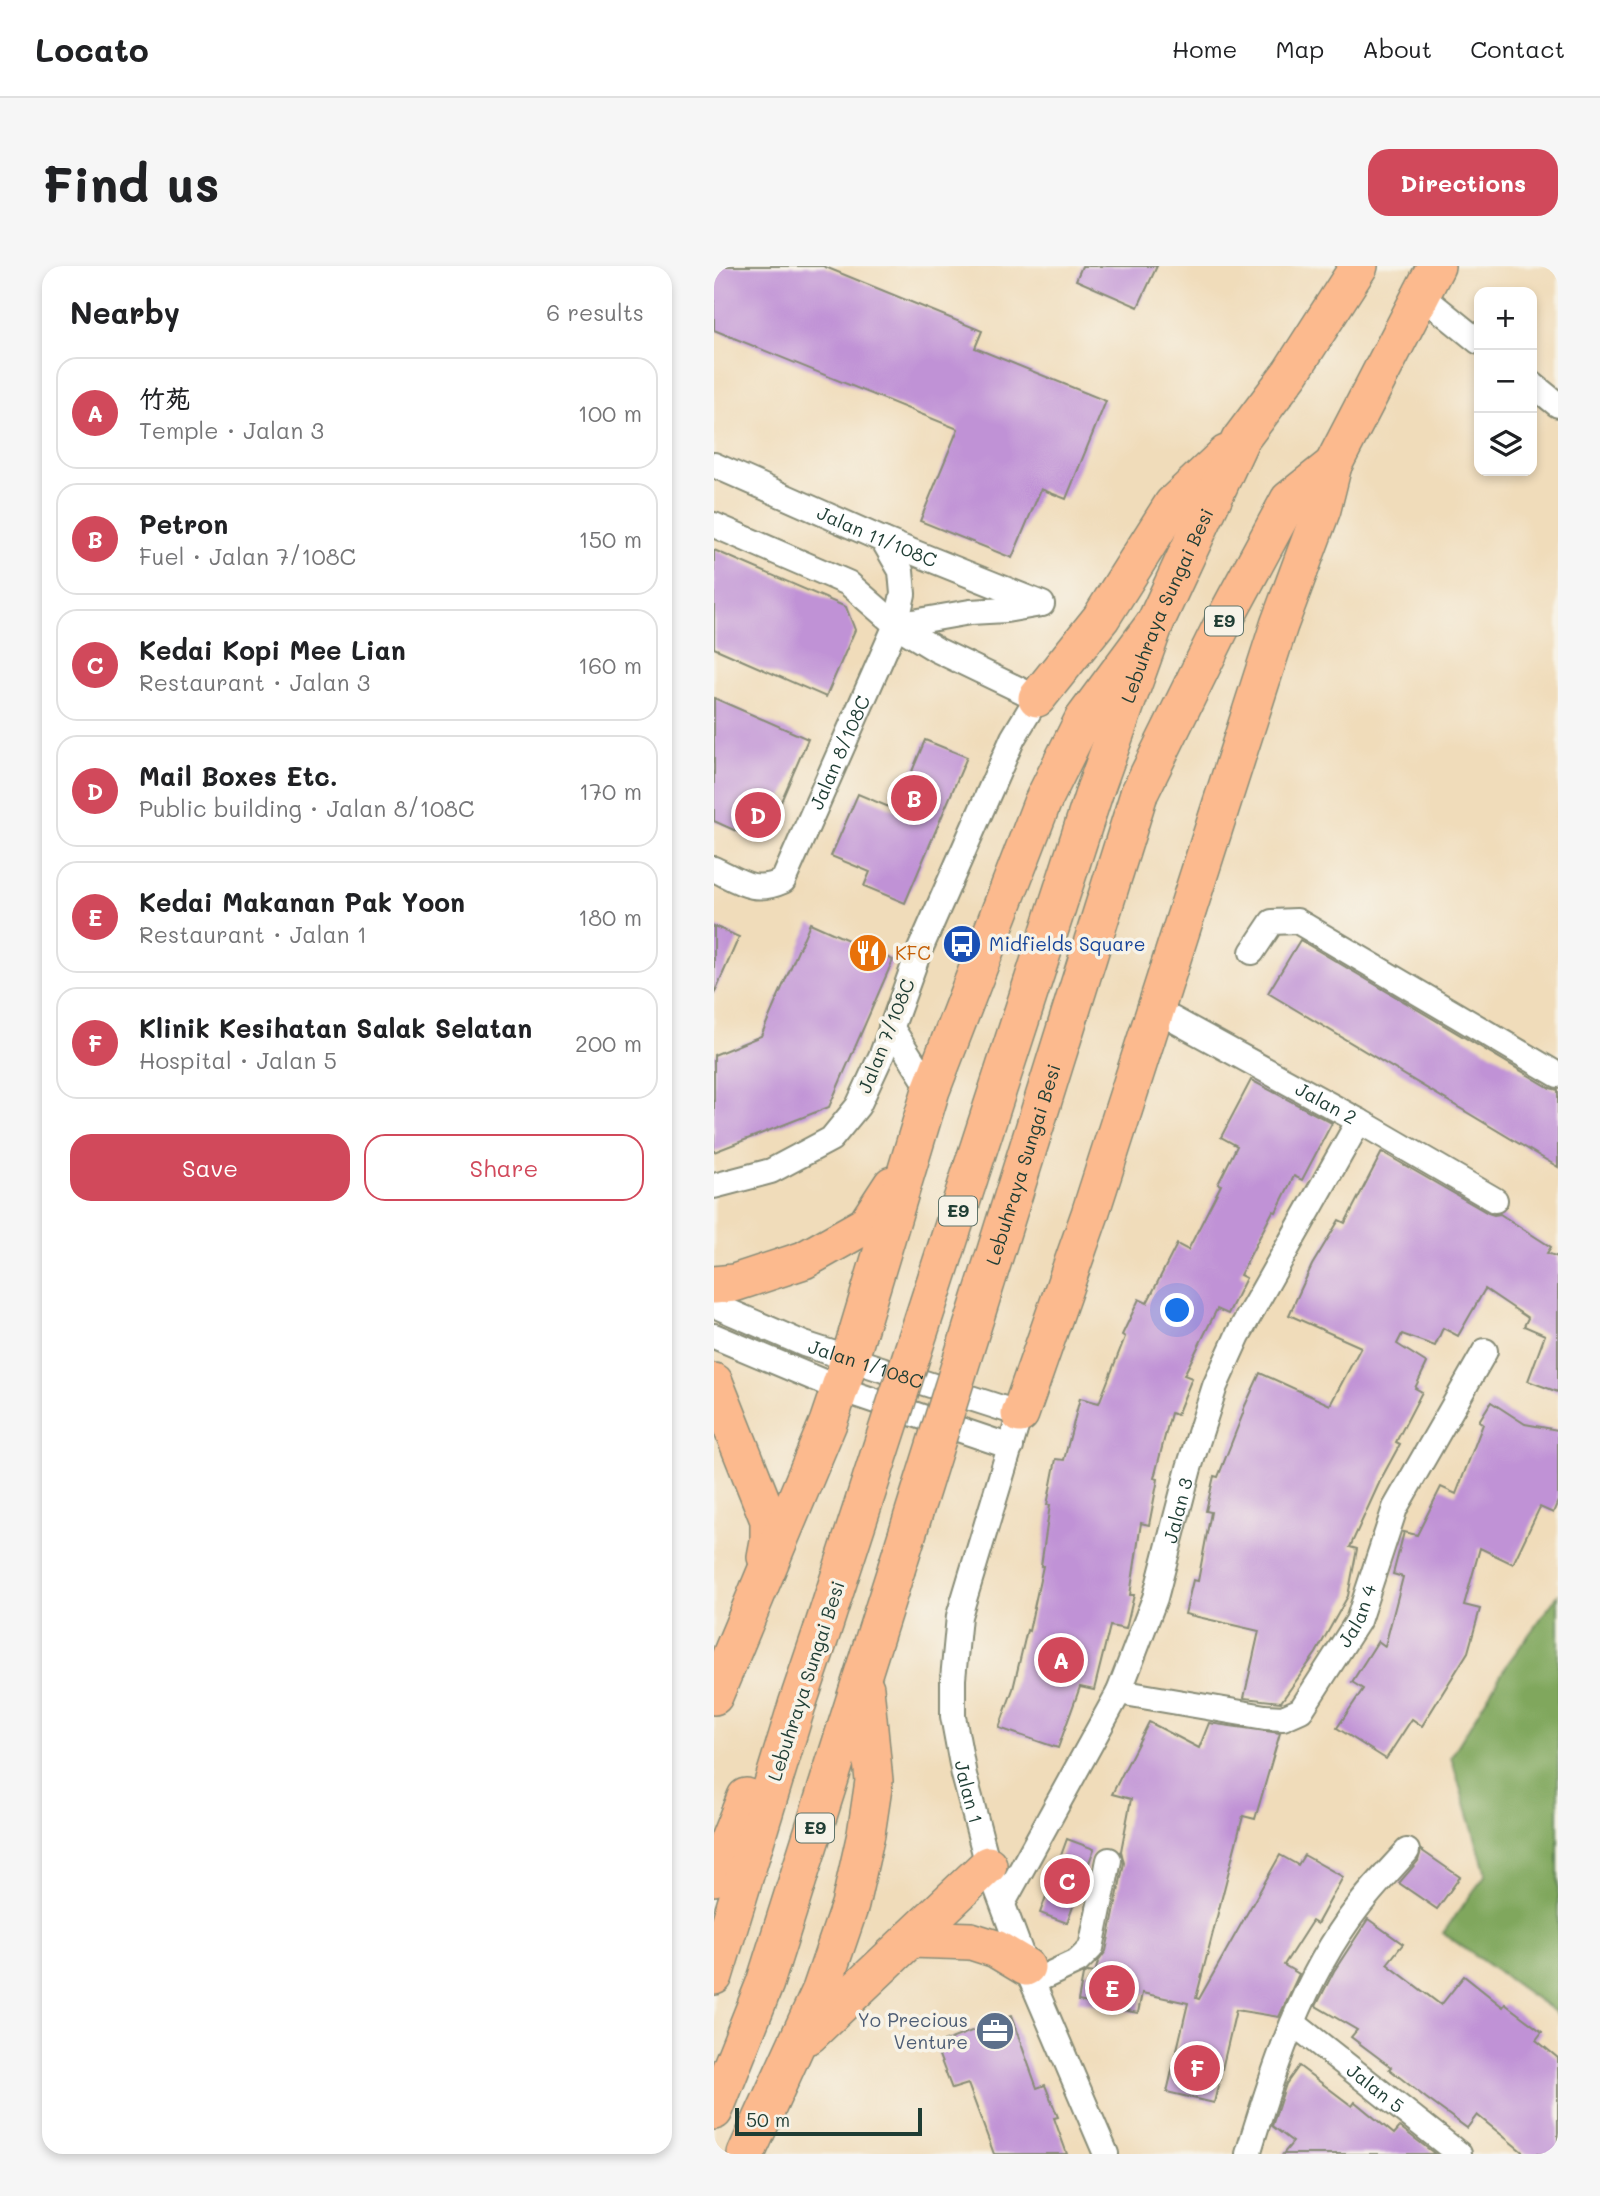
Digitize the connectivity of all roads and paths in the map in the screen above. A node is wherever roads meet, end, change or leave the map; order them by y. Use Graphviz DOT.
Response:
graph roads {
  1 [pos="1359,266"];
  2 [pos="1428,280"];
  3 [pos="1474,336"];
  4 [pos="1537,388"];
  5 [pos="1558,405"];
  6 [pos="1240,440"];
  7 [pos="714,465"];
  8 [pos="1333,465"];
  9 [pos="714,525"];
  10 [pos="883,540"];
  11 [pos="1156,623"];
  12 [pos="896,625"];
  13 [pos="1037,698"];
  14 [pos="714,869"];
  15 [pos="1252,952"];
  16 [pos="1156,1010"];
  17 [pos="891,1027"];
  18 [pos="1558,1075"];
  19 [pos="931,1090"];
  20 [pos="1359,1121"];
  21 [pos="911,1156"];
  22 [pos="714,1186"];
  23 [pos="1495,1200"];
  24 [pos="714,1285"];
  25 [pos="714,1305"];
  26 [pos="714,1336"];
  27 [pos="1485,1351"];
  28 [pos="845,1374"];
  29 [pos="714,1382"];
  30 [pos="1016,1430"];
  31 [pos="759,1588"];
  32 [pos="864,1673"];
  33 [pos="1119,1692"];
  34 [pos="714,1696"];
  35 [pos="797,1705"];
  36 [pos="1408,1851"];
  37 [pos="1109,1860"];
  38 [pos="988,1865"];
  39 [pos="714,1877"];
  40 [pos="1003,1903"];
  41 [pos="910,1939"];
  42 [pos="1030,1974"];
  43 [pos="714,1976"];
  44 [pos="1293,2022"];
  45 [pos="797,2046"];
  46 [pos="714,2111"];
  47 [pos="746,2154"];
  48 [pos="1106,2154"];
  49 [pos="1248,2154"];
  50 [pos="1459,2154"];
  1 -- 6 [label="highway, Lebuhraya Sungai Besi / E9"];
  2 -- 3 [label="street"];
  2 -- 8 [label="highway, Lebuhraya Sungai Besi / E9"];
  4 -- 5 [label="street"];
  6 -- 11 [label="highway, Lebuhraya Sungai Besi / E9"];
  6 -- 13 [label="highway"];
  7 -- 10 [label="street, Jalan 11/108C"];
  8 -- 16 [label="highway"];
  8 -- 32 [label="highway, Lebuhraya Sungai Besi / E9, bridge"];
  9 -- 12 [label="street"];
  10 -- 12 [label="street, Jalan 8/108C"];
  10 -- 12 [label="street, Jalan 11/108C"];
  11 -- 19 [label="highway"];
  11 -- 35 [label="highway, Lebuhraya Sungai Besi / E9, bridge"];
  12 -- 13 [label="street"];
  12 -- 14 [label="street, Jalan 8/108C"];
  13 -- 17 [label="street, Jalan 7/108C"];
  15 -- 18 [label="street"];
  16 -- 20 [label="street, Jalan 2"];
  16 -- 30 [label="highway"];
  17 -- 19 [label="street"];
  17 -- 22 [label="street, Jalan 7/108C"];
  19 -- 21 [label="highway"];
  20 -- 23 [label="street, Jalan 2"];
  20 -- 33 [label="street, Jalan 3"];
  21 -- 24 [label="highway"];
  21 -- 28 [label="highway"];
  25 -- 28 [label="street, Jalan 1/108C"];
  26 -- 28 [label="street, Jalan 1/108C"];
  27 -- 33 [label="street, Jalan 4"];
  28 -- 30 [label="street, Jalan 1/108C"];
  28 -- 30 [label="street, Jalan 1/108C"];
  28 -- 31 [label="highway"];
  29 -- 31 [label="highway"];
  30 -- 38 [label="street, Jalan 1"];
  31 -- 34 [label="highway"];
  32 -- 45 [label="highway"];
  32 -- 46 [label="highway, Lebuhraya Sungai Besi / E9"];
  33 -- 40 [label="street, Jalan 3"];
  35 -- 39 [label="highway"];
  35 -- 43 [label="highway, Lebuhraya Sungai Besi / E9"];
  36 -- 44 [label="street"];
  37 -- 42 [label="street"];
  38 -- 40 [label="street, Jalan 1"];
  38 -- 41 [label="highway"];
  40 -- 42 [label="street, Jalan 1"];
  41 -- 42 [label="highway"];
  41 -- 45 [label="highway"];
  42 -- 48 [label="street, Jalan 1"];
  44 -- 49 [label="street"];
  44 -- 50 [label="street, Jalan 5"];
  45 -- 47 [label="highway"];
}
